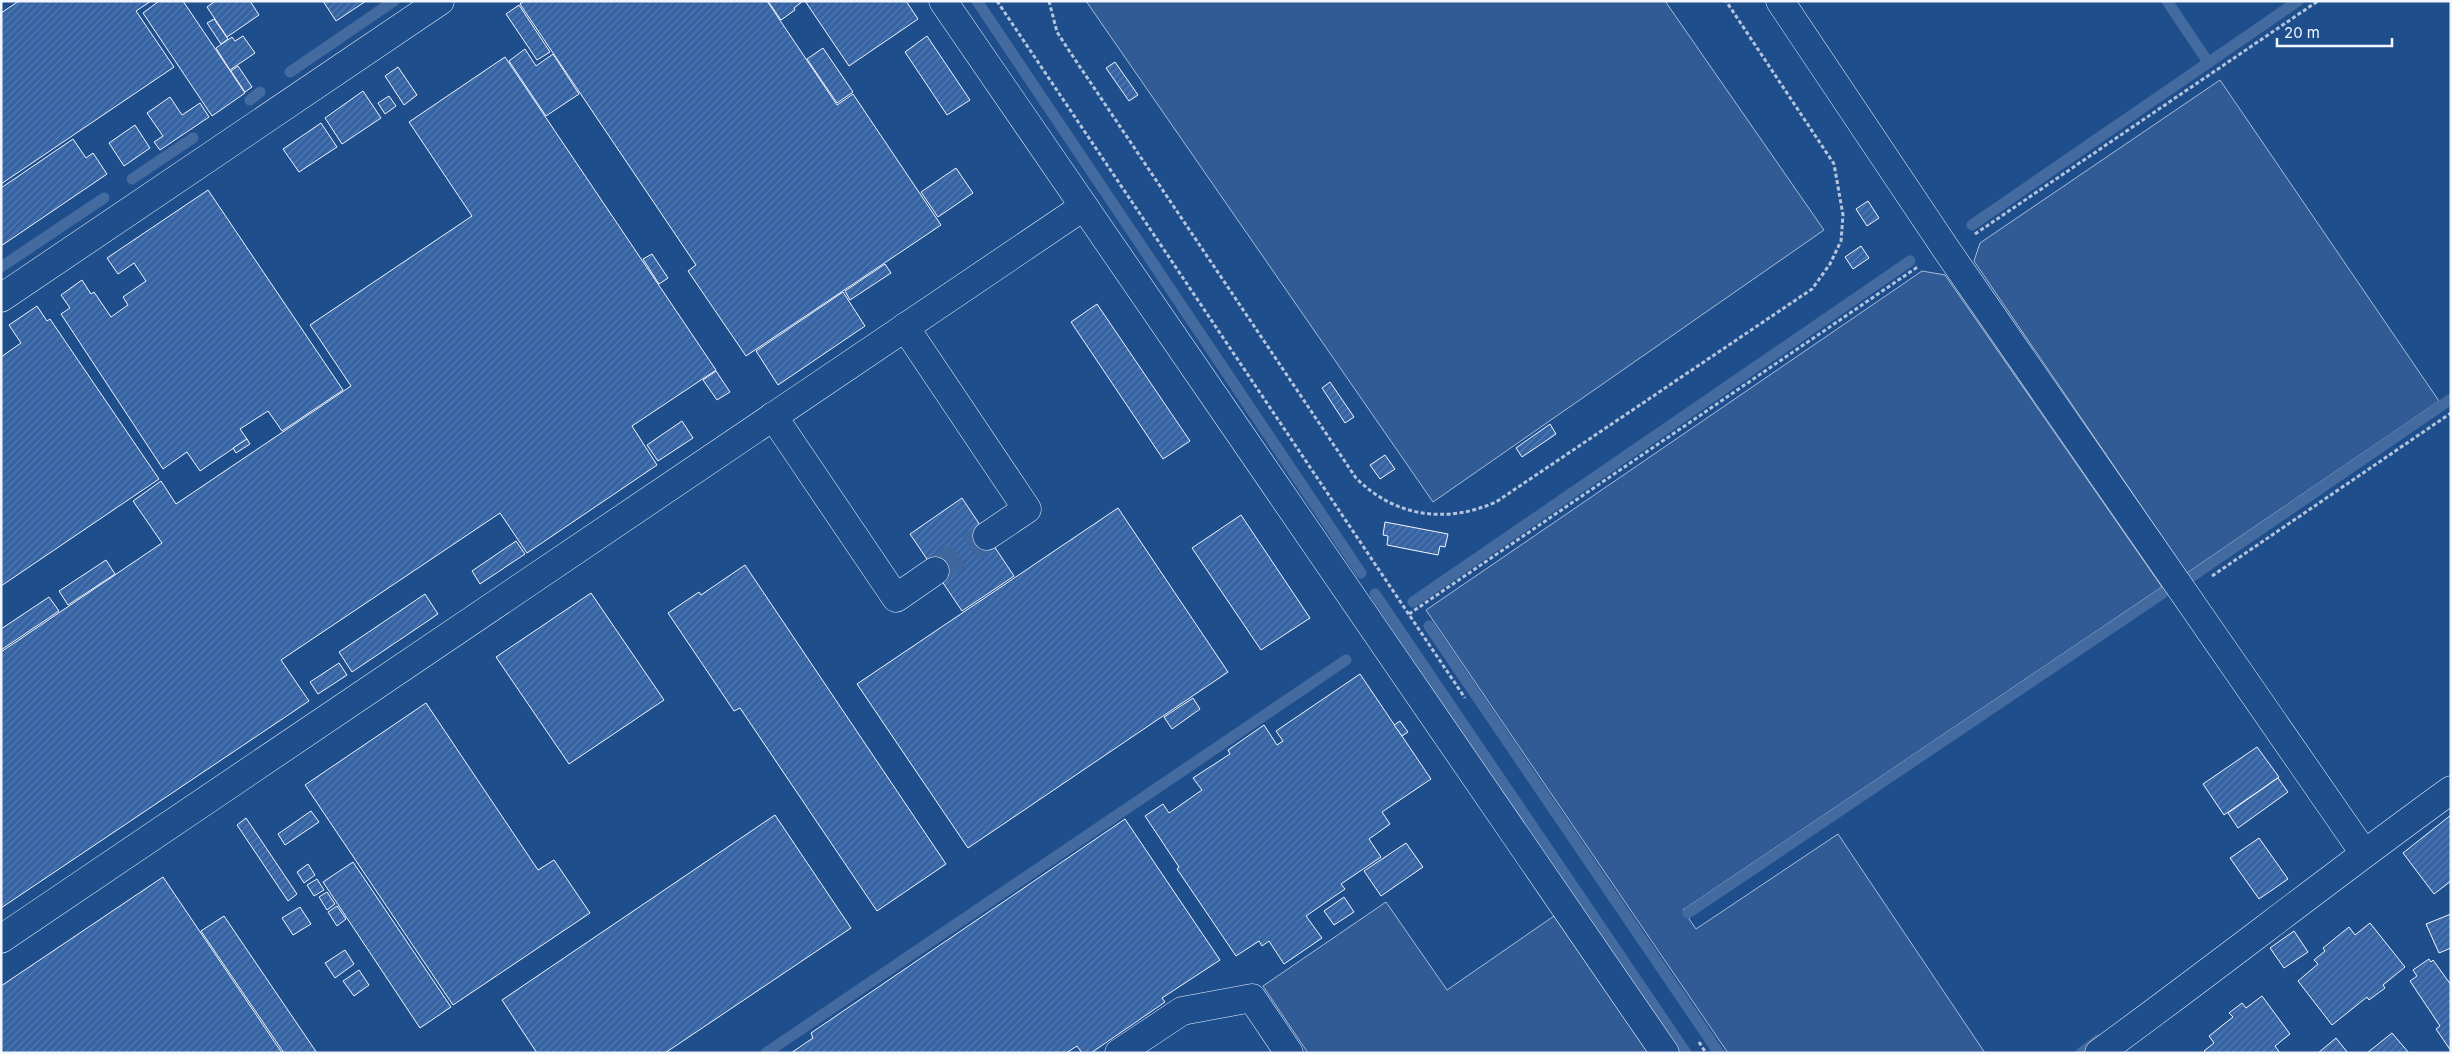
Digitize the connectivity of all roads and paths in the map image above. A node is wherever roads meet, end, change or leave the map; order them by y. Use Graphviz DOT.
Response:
graph roads {
  1 [pos="440,1"];
  2 [pos="943,1"];
  3 [pos="997,1"];
  4 [pos="1049,1"];
  5 [pos="1726,1"];
  6 [pos="1780,1"];
  7 [pos="2318,1"];
  8 [pos="1083,206"];
  9 [pos="1947,250"];
  10 [pos="1,298"];
  11 [pos="905,327"];
  12 [pos="2451,413"];
  13 [pos="773,416"];
  14 [pos="987,536"];
  15 [pos="935,571"];
  16 [pos="2185,594"];
  17 [pos="1409,614"];
  18 [pos="1471,705"];
  19 [pos="2451,790"];
  20 [pos="2364,853"];
  21 [pos="1,939"];
  22 [pos="1695,1036"];
  23 [pos="1119,1053"];
  24 [pos="1289,1053"];
  25 [pos="1666,1053"];
  26 [pos="1706,1053"];
  27 [pos="2099,1053"];
  1 -- 10 [label="street"];
  2 -- 8 [label="street"];
  3 -- 17 [label="path"];
  4 -- 5 [label="path"];
  6 -- 9 [label="street"];
  7 -- 9 [label="path"];
  8 -- 11 [label="street"];
  8 -- 25 [label="street"];
  9 -- 16 [label="street"];
  9 -- 17 [label="path"];
  11 -- 13 [label="street"];
  11 -- 14 [label="street"];
  12 -- 16 [label="path"];
  13 -- 15 [label="street"];
  13 -- 21 [label="street"];
  16 -- 20 [label="street"];
  17 -- 18 [label="path"];
  19 -- 20 [label="street"];
  20 -- 27 [label="street"];
  22 -- 26 [label="path"];
  23 -- 24 [label="street"];
}
